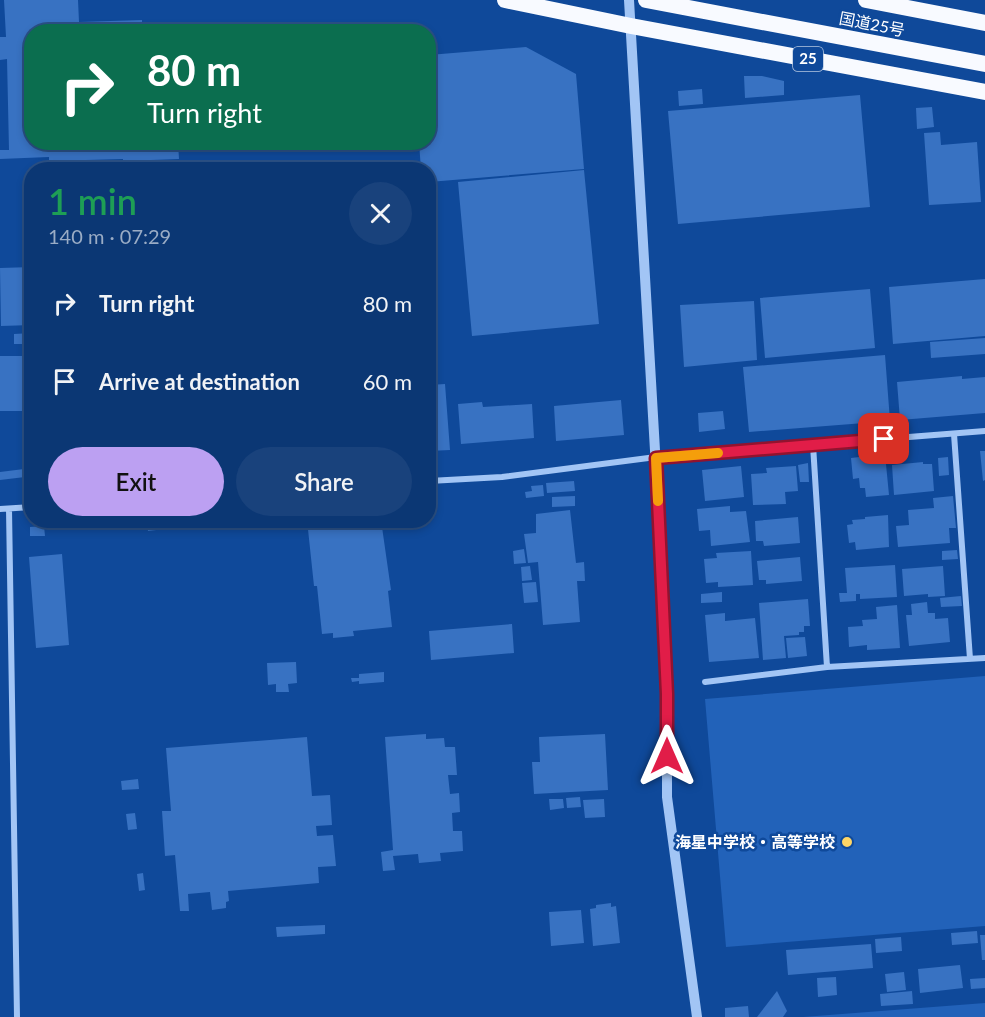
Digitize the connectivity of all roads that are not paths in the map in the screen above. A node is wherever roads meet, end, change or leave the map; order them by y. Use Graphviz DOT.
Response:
graph roads {
  1 [pos="505,0"];
  2 [pos="629,0"];
  3 [pos="646,0"];
  4 [pos="866,0"];
  5 [pos="985,23"];
  6 [pos="631,26"];
  7 [pos="985,64"];
  8 [pos="985,92"];
  9 [pos="985,431"];
  10 [pos="954,434"];
  11 [pos="813,445"];
  12 [pos="656,458"];
  13 [pos="436,481"];
  14 [pos="24,508"];
  15 [pos="0,509"];
  16 [pos="9,509"];
  17 [pos="985,658"];
  18 [pos="970,659"];
  19 [pos="827,667"];
  20 [pos="705,682"];
  21 [pos="17,1017"];
  22 [pos="697,1017"];
  1 -- 6 [label="highway, 25"];
  2 -- 6 [label="street"];
  3 -- 7 [label="highway, 国道25号 / 25"];
  4 -- 5 [label="highway, 国道25号"];
  6 -- 8 [label="highway, 25"];
  6 -- 12 [label="street"];
  9 -- 10 [label="street"];
  10 -- 11 [label="street"];
  10 -- 18 [label="street"];
  11 -- 12 [label="street"];
  11 -- 19 [label="street"];
  12 -- 13 [label="street"];
  12 -- 22 [label="street"];
  14 -- 16 [label="street"];
  15 -- 16 [label="street"];
  16 -- 21 [label="street"];
  17 -- 18 [label="street"];
  18 -- 19 [label="street"];
  19 -- 20 [label="street"];
}
